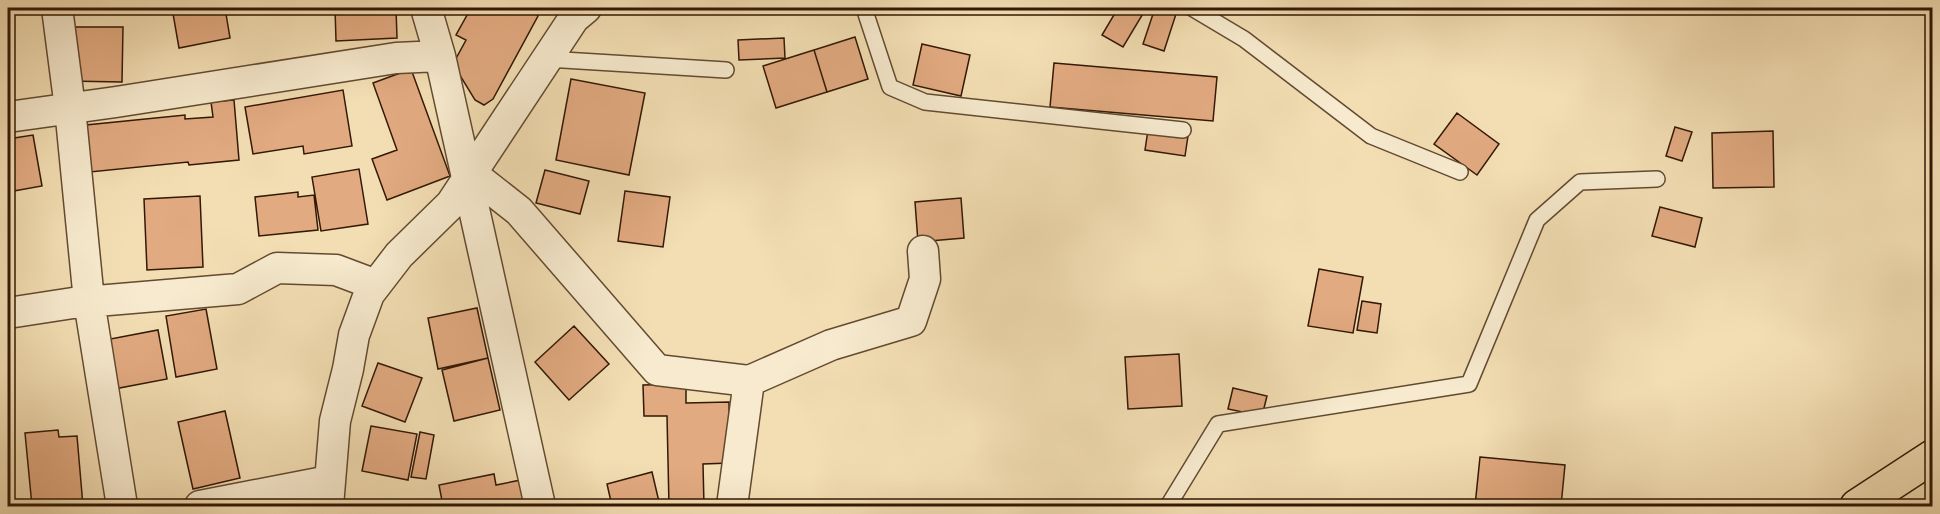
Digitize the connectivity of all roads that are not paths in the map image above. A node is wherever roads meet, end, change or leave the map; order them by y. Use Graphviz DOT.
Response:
graph roads {
  1 [pos="57,8"];
  2 [pos="426,8"];
  3 [pos="586,8"];
  4 [pos="864,8"];
  5 [pos="1192,8"];
  6 [pos="440,56"];
  7 [pos="547,59"];
  8 [pos="726,70"];
  9 [pos="70,108"];
  10 [pos="8,117"];
  11 [pos="1183,130"];
  12 [pos="1460,172"];
  13 [pos="469,177"];
  14 [pos="1658,179"];
  15 [pos="923,250"];
  16 [pos="376,285"];
  17 [pos="89,301"];
  18 [pos="8,313"];
  19 [pos="749,381"];
  20 [pos="1932,457"];
  21 [pos="329,494"];
  22 [pos="122,507"];
  23 [pos="200,507"];
  24 [pos="540,507"];
  25 [pos="732,507"];
  26 [pos="1168,507"];
  27 [pos="1857,507"];
  1 -- 9 [label="street"];
  2 -- 6 [label="street"];
  3 -- 7 [label="street"];
  4 -- 11 [label="lane"];
  5 -- 12 [label="lane"];
  6 -- 9 [label="street"];
  6 -- 13 [label="street"];
  7 -- 8 [label="lane"];
  7 -- 13 [label="street"];
  9 -- 10 [label="street"];
  9 -- 17 [label="street"];
  13 -- 16 [label="street"];
  13 -- 19 [label="street"];
  13 -- 24 [label="street"];
  14 -- 26 [label="lane"];
  15 -- 19 [label="street"];
  16 -- 17 [label="street"];
  16 -- 21 [label="street"];
  17 -- 18 [label="street"];
  17 -- 22 [label="street"];
  19 -- 25 [label="street"];
  20 -- 27 [label="main road"];
  21 -- 23 [label="street"];
}
